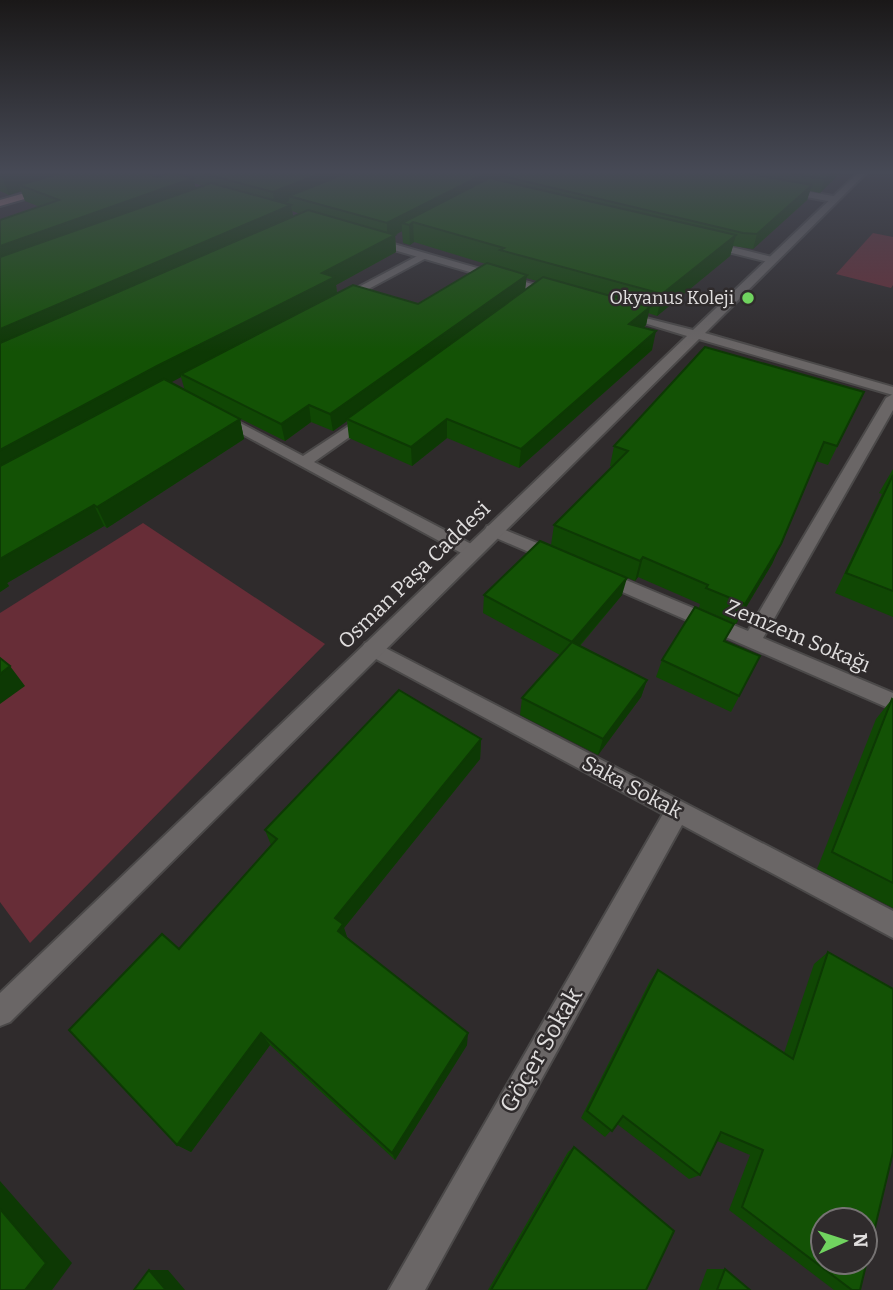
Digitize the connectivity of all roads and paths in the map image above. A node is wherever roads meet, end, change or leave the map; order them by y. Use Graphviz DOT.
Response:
graph roads {
  1 [pos="800,232"];
  2 [pos="360,237"];
  3 [pos="397,239"];
  4 [pos="693,241"];
  5 [pos="386,245"];
  6 [pos="425,256"];
  7 [pos="772,260"];
  8 [pos="563,296"];
  9 [pos="330,306"];
  10 [pos="614,311"];
  11 [pos="694,334"];
  12 [pos="893,391"];
  13 [pos="893,398"];
  14 [pos="380,408"];
  15 [pos="207,411"];
  16 [pos="304,462"];
  17 [pos="493,530"];
  18 [pos="471,551"];
  19 [pos="752,641"];
  20 [pos="372,648"];
  21 [pos="893,702"];
  22 [pos="677,811"];
  23 [pos="893,925"];
  24 [pos="3,1003"];
  25 [pos="406,1290"];
  1 -- 7 [label="main road, Osman Paşa Caddesi"];
  2 -- 5 [label="main road"];
  3 -- 5 [label="main road"];
  4 -- 7 [label="main road"];
  5 -- 6 [label="main road"];
  6 -- 8 [label="main road"];
  6 -- 9 [label="main road"];
  7 -- 11 [label="main road, Osman Paşa Caddesi"];
  10 -- 11 [label="main road"];
  11 -- 12 [label="main road"];
  11 -- 17 [label="main road, Osman Paşa Caddesi"];
  13 -- 19 [label="main road"];
  14 -- 16 [label="main road"];
  15 -- 16 [label="main road"];
  16 -- 18 [label="main road"];
  17 -- 18 [label="main road, Osman Paşa Caddesi"];
  17 -- 19 [label="main road, Zemzem Sokağı"];
  18 -- 20 [label="main road, Osman Paşa Caddesi"];
  19 -- 21 [label="main road, Zemzem Sokağı"];
  20 -- 22 [label="main road, Saka Sokak"];
  20 -- 24 [label="main road, Osman Paşa Caddesi"];
  22 -- 23 [label="main road, Saka Sokak"];
  22 -- 25 [label="street, Göçer Sokak"];
}
